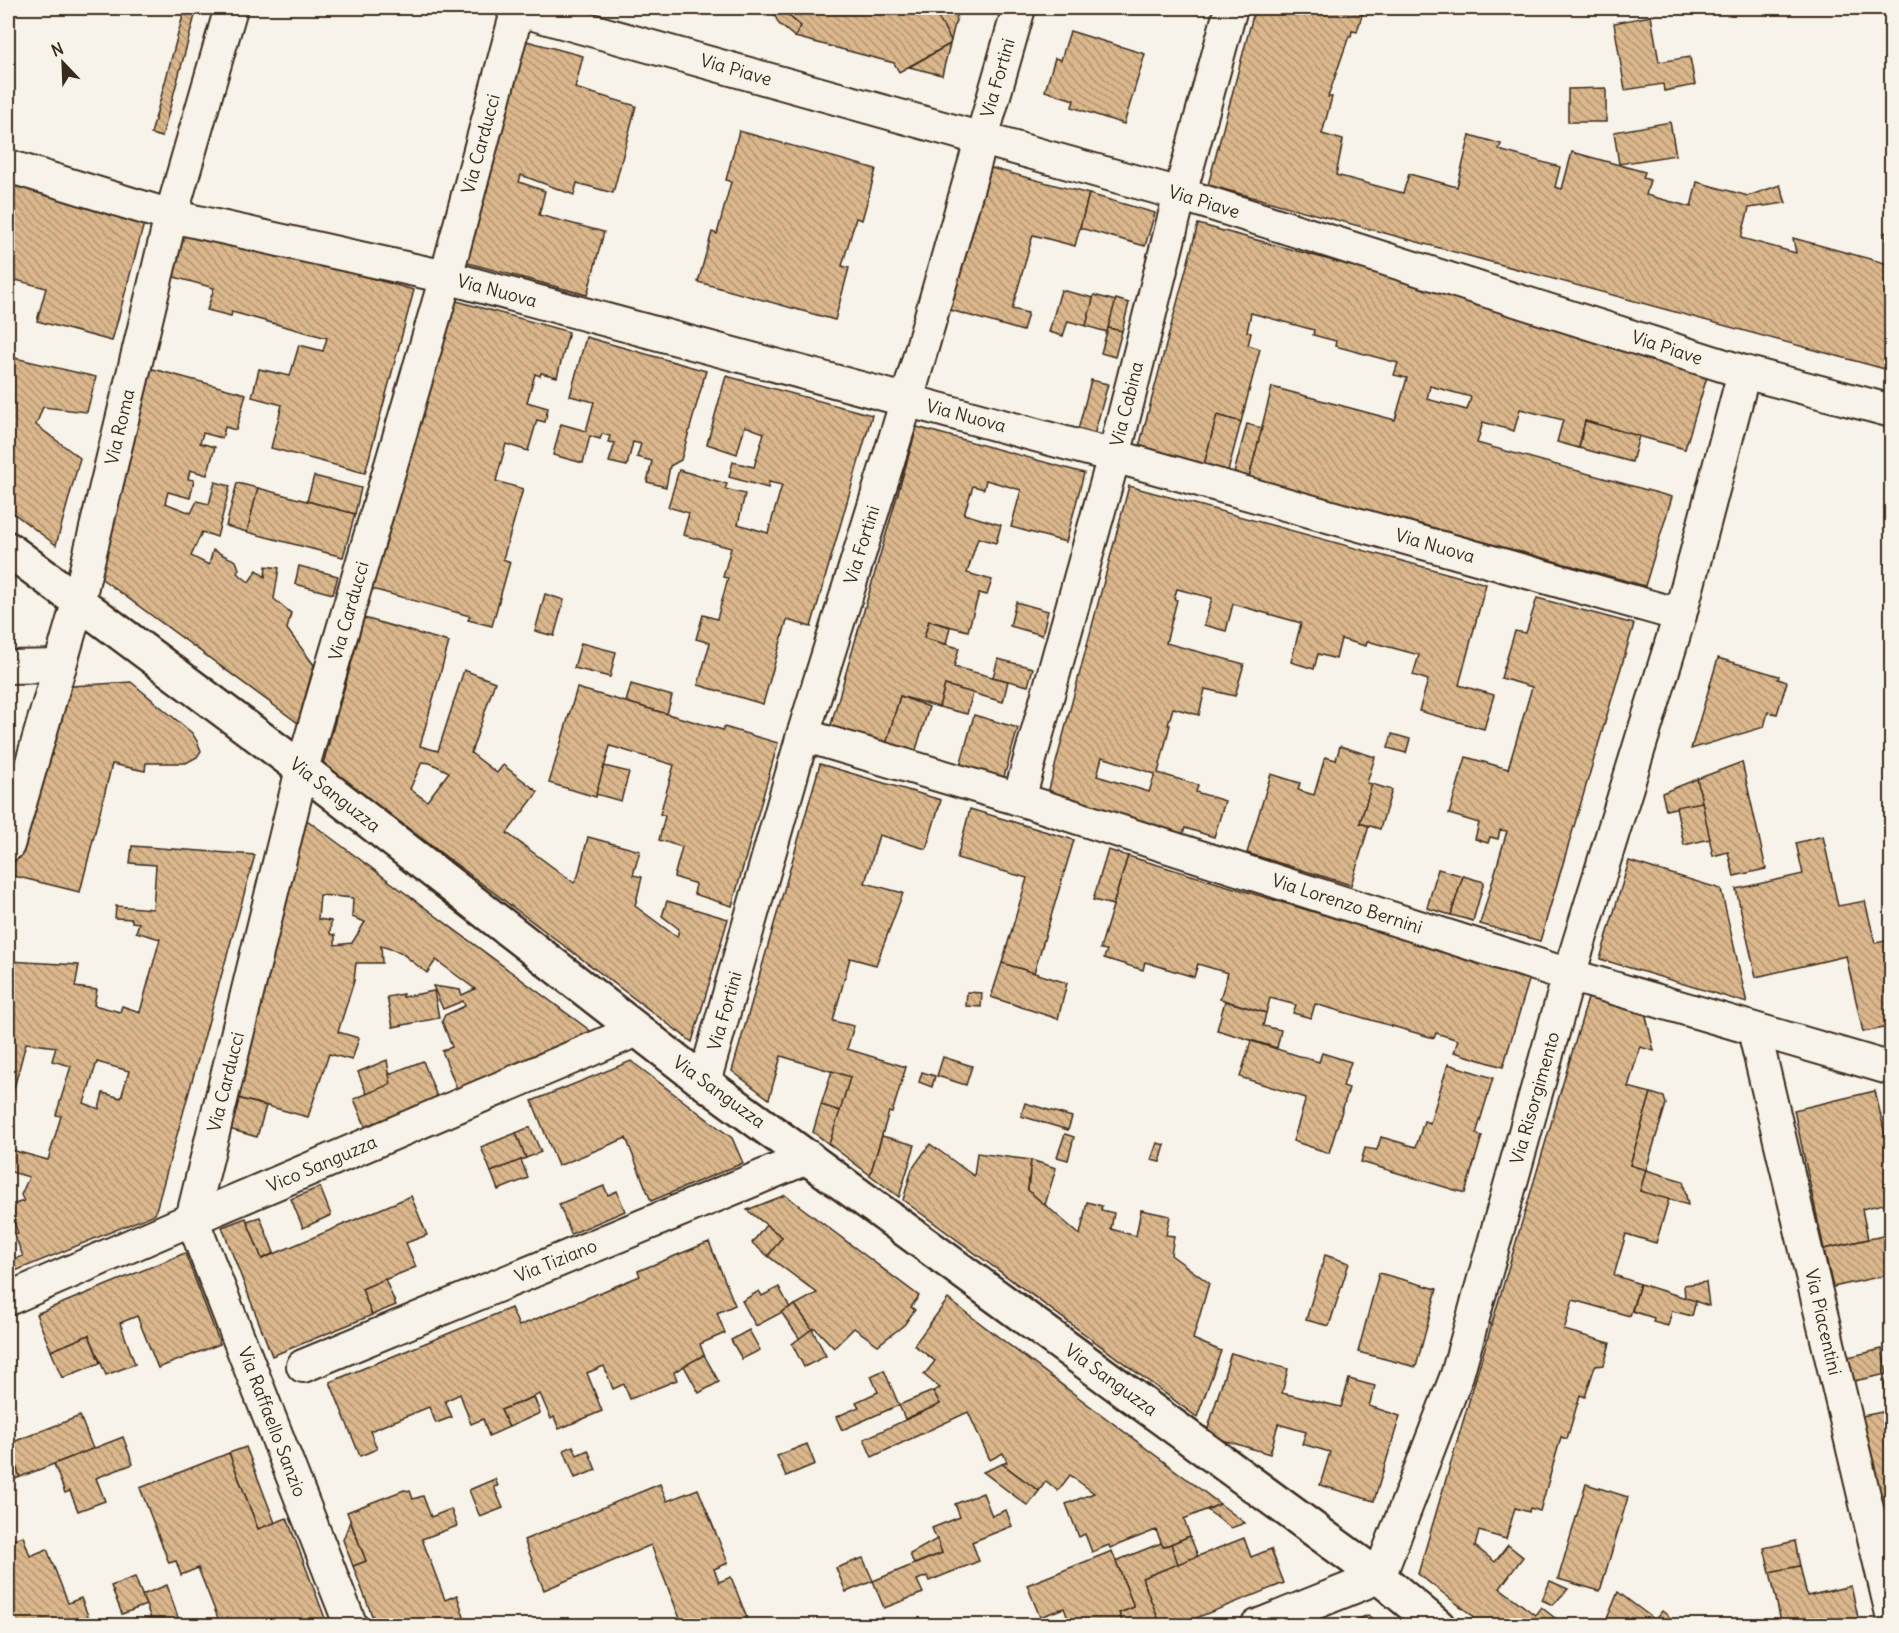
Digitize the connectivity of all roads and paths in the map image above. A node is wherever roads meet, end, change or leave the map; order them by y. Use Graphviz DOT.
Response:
graph roads {
  1 [pos="231,8"];
  2 [pos="516,8"];
  3 [pos="1019,8"];
  4 [pos="1231,8"];
  5 [pos="980,138"];
  6 [pos="8,166"];
  7 [pos="1180,194"];
  8 [pos="171,216"];
  9 [pos="446,278"];
  10 [pos="1744,372"];
  11 [pos="907,400"];
  12 [pos="1892,411"];
  13 [pos="1114,456"];
  14 [pos="8,549"];
  15 [pos="78,603"];
  16 [pos="1680,615"];
  17 [pos="60,666"];
  18 [pos="8,667"];
  19 [pos="803,735"];
  20 [pos="302,770"];
  21 [pos="1019,799"];
  22 [pos="8,845"];
  23 [pos="1569,975"];
  24 [pos="637,1030"];
  25 [pos="1754,1030"];
  26 [pos="1892,1069"];
  27 [pos="704,1082"];
  28 [pos="809,1157"];
  29 [pos="192,1219"];
  30 [pos="8,1299"];
  31 [pos="303,1366"];
  32 [pos="1379,1577"];
  33 [pos="1892,1614"];
  34 [pos="351,1626"];
  35 [pos="1257,1626"];
  36 [pos="1438,1626"];
  1 -- 8 [label="street, Via Roma"];
  2 -- 5 [label="street, Via Piave"];
  2 -- 9 [label="street, Via Carducci"];
  3 -- 5 [label="street, Via Fortini"];
  4 -- 7 [label="street, Via Cabina"];
  5 -- 7 [label="street, Via Piave"];
  5 -- 11 [label="street, Via Fortini"];
  6 -- 8 [label="street, Via Nuova"];
  7 -- 10 [label="street, Via Piave"];
  7 -- 13 [label="street, Via Cabina"];
  8 -- 9 [label="street, Via Nuova"];
  8 -- 15 [label="street, Via Roma"];
  9 -- 11 [label="street, Via Nuova"];
  9 -- 20 [label="street, Via Carducci"];
  10 -- 12 [label="street, Via Piave"];
  10 -- 16 [label="street"];
  11 -- 13 [label="street, Via Nuova"];
  11 -- 19 [label="street, Via Fortini"];
  13 -- 16 [label="street, Via Nuova"];
  13 -- 21 [label="street, Via Cabina"];
  14 -- 15 [label="street, Via Sanguzza"];
  15 -- 17 [label="street, Via Roma"];
  15 -- 20 [label="street, Via Sanguzza"];
  16 -- 23 [label="street, Via Risorgimento"];
  17 -- 18 [label="street"];
  17 -- 22 [label="street, Via Roma"];
  19 -- 21 [label="street, Via Lorenzo Bernini"];
  19 -- 27 [label="street, Via Fortini"];
  20 -- 24 [label="street, Via Sanguzza"];
  20 -- 29 [label="street, Via Carducci"];
  21 -- 23 [label="street, Via Lorenzo Bernini"];
  23 -- 25 [label="street, Via Lorenzo Bernini"];
  23 -- 32 [label="street, Via Risorgimento"];
  24 -- 27 [label="street, Via Sanguzza"];
  24 -- 29 [label="street, Vico Sanguzza"];
  25 -- 26 [label="street, Via Lorenzo Bernini"];
  25 -- 33 [label="street, Via Piacentini"];
  27 -- 28 [label="street, Via Sanguzza"];
  28 -- 31 [label="street, Via Tiziano"];
  28 -- 32 [label="street, Via Sanguzza"];
  29 -- 30 [label="street, Vico Sanguzza"];
  29 -- 34 [label="street, Via Raffaello Sanzio"];
  32 -- 35 [label="street"];
  32 -- 36 [label="street, Via Sanguzza"];
}
